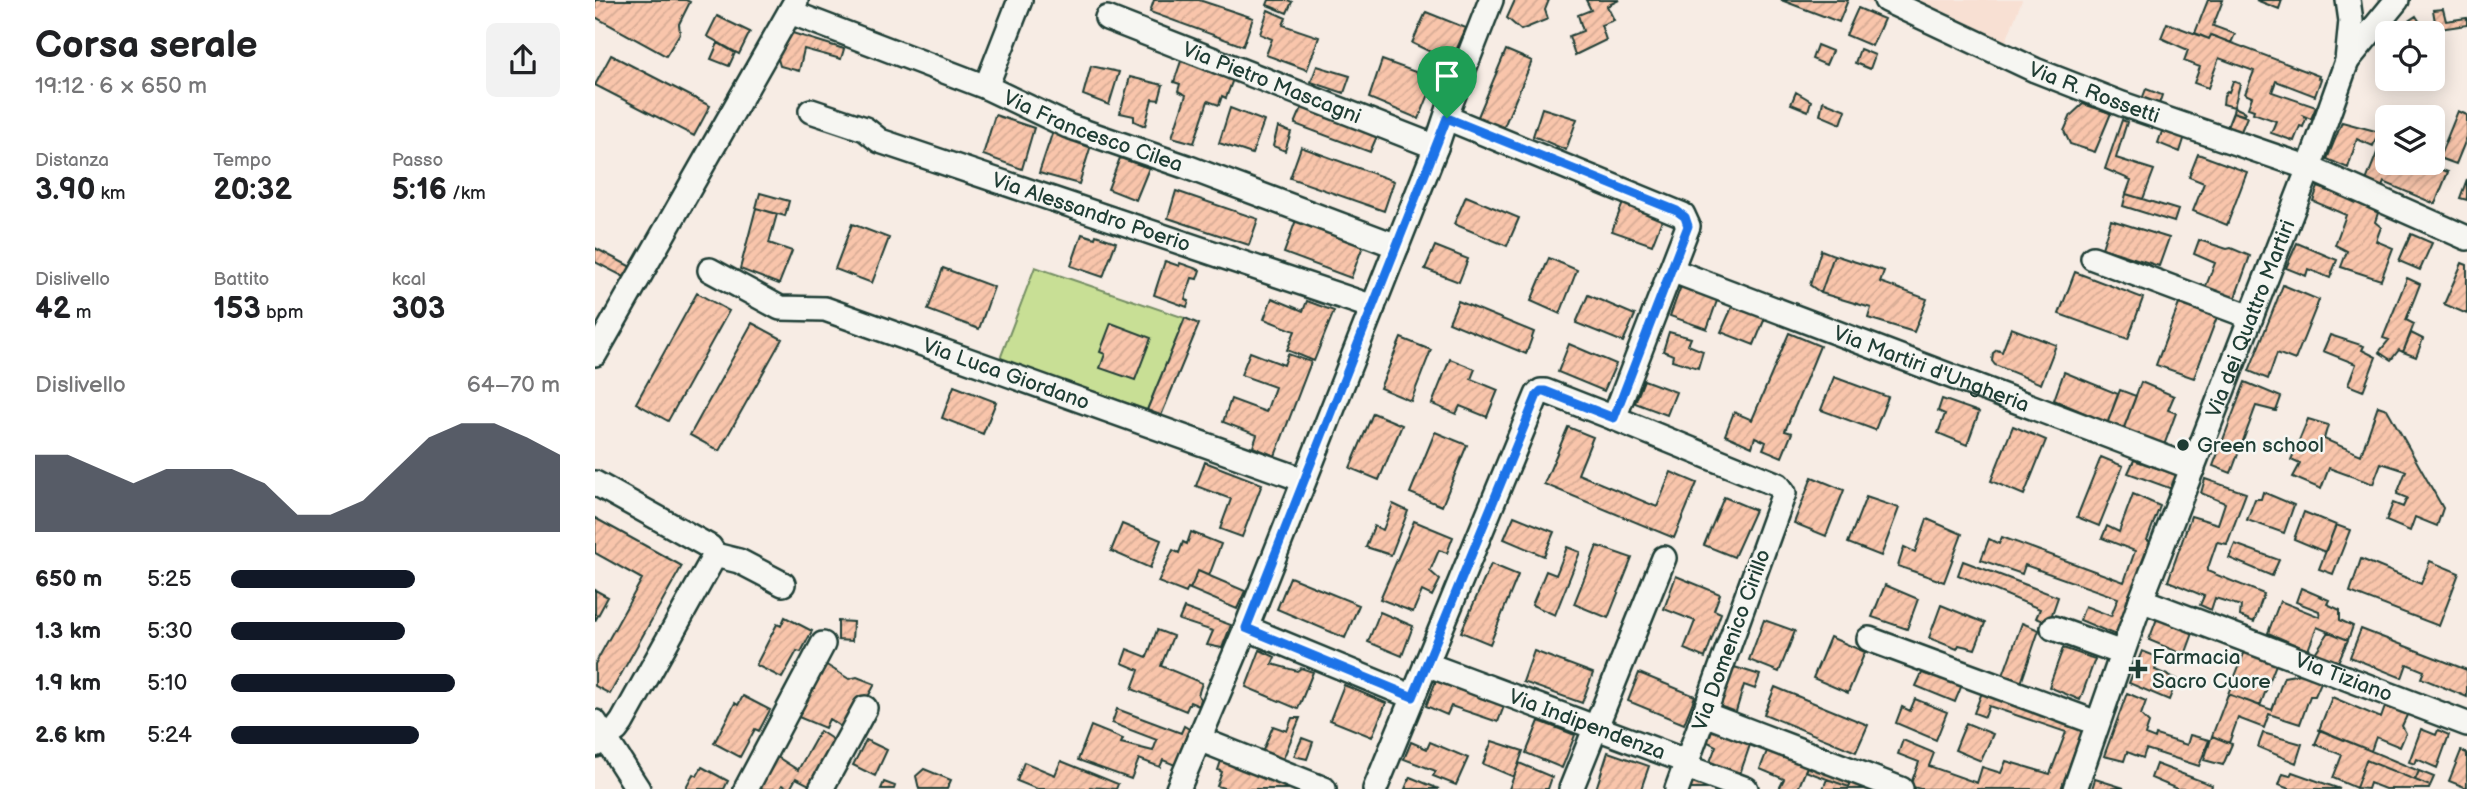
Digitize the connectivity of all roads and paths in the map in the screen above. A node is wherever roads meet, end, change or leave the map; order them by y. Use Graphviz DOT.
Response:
graph roads {
  1 [pos="1020,0"];
  2 [pos="1491,0"];
  3 [pos="1886,0"];
  4 [pos="2348,0"];
  5 [pos="2397,0"];
  6 [pos="793,6"];
  7 [pos="1107,18"];
  8 [pos="2347,61"];
  9 [pos="986,87"];
  10 [pos="811,111"];
  11 [pos="1447,118"];
  12 [pos="1436,147"];
  13 [pos="2309,168"];
  14 [pos="2467,239"];
  15 [pos="1397,246"];
  16 [pos="2093,258"];
  17 [pos="710,270"];
  18 [pos="1671,270"];
  19 [pos="1373,307"];
  20 [pos="2251,317"];
  21 [pos="595,354"];
  22 [pos="1614,418"];
  23 [pos="2193,468"];
  24 [pos="1304,480"];
  25 [pos="595,483"];
  26 [pos="715,555"];
  27 [pos="1664,558"];
  28 [pos="783,584"];
  29 [pos="2141,600"];
  30 [pos="1246,628"];
  31 [pos="2053,628"];
  32 [pos="1869,639"];
  33 [pos="823,644"];
  34 [pos="2122,653"];
  35 [pos="1426,664"];
  36 [pos="1413,697"];
  37 [pos="865,708"];
  38 [pos="1707,715"];
  39 [pos="2097,723"];
  40 [pos="2467,724"];
  41 [pos="1596,727"];
  42 [pos="598,735"];
  43 [pos="1199,738"];
  44 [pos="1686,764"];
  45 [pos="638,789"];
  46 [pos="746,789"];
  47 [pos="821,789"];
  48 [pos="1178,789"];
  49 [pos="1324,789"];
  50 [pos="1375,789"];
  51 [pos="1571,789"];
  52 [pos="1677,789"];
  53 [pos="1745,789"];
  54 [pos="1901,789"];
  55 [pos="2075,789"];
  1 -- 9 [label="street"];
  2 -- 11 [label="street"];
  3 -- 13 [label="street, Via R. Rossetti"];
  4 -- 8 [label="street, Via dei Quattro Martiri"];
  5 -- 8 [label="street, Via dei Quattro Martiri"];
  6 -- 9 [label="street, Via Francesco Cilea"];
  6 -- 21 [label="street"];
  7 -- 12 [label="street, Via Pietro Mascagni"];
  8 -- 13 [label="street, Via dei Quattro Martiri"];
  9 -- 15 [label="street, Via Francesco Cilea"];
  10 -- 19 [label="street, Via Alessandro Poerio"];
  11 -- 12 [label="street"];
  11 -- 18 [label="street"];
  12 -- 15 [label="street"];
  13 -- 14 [label="street, Via R. Rossetti"];
  13 -- 20 [label="street, Via dei Quattro Martiri"];
  15 -- 19 [label="street"];
  16 -- 20 [label="street"];
  17 -- 24 [label="street, Via Luca Giordano"];
  18 -- 22 [label="street"];
  18 -- 23 [label="street, Via Martiri d'Ungheria"];
  19 -- 24 [label="street"];
  20 -- 23 [label="street, Via dei Quattro Martiri"];
  22 -- 35 [label="street"];
  22 -- 44 [label="street, Via Domenico Cirillo"];
  23 -- 29 [label="street, Via dei Quattro Martiri"];
  24 -- 30 [label="street"];
  25 -- 26 [label="street"];
  26 -- 28 [label="street"];
  26 -- 42 [label="street"];
  27 -- 41 [label="street"];
  29 -- 34 [label="street, Via dei Quattro Martiri"];
  29 -- 40 [label="street, Via Tiziano"];
  30 -- 36 [label="street"];
  30 -- 43 [label="street"];
  31 -- 34 [label="street"];
  32 -- 39 [label="street"];
  33 -- 46 [label="street"];
  34 -- 39 [label="street, Via dei Quattro Martiri"];
  35 -- 36 [label="street"];
  35 -- 41 [label="street, Via Indipendenza"];
  36 -- 50 [label="street"];
  37 -- 47 [label="street"];
  38 -- 54 [label="street"];
  39 -- 55 [label="street, Via dei Quattro Martiri"];
  41 -- 44 [label="street, Via Indipendenza"];
  41 -- 51 [label="street"];
  42 -- 45 [label="street"];
  43 -- 48 [label="street"];
  43 -- 49 [label="street"];
  44 -- 52 [label="street, Via Domenico Cirillo"];
  44 -- 53 [label="street, Via Indipendenza"];
}
